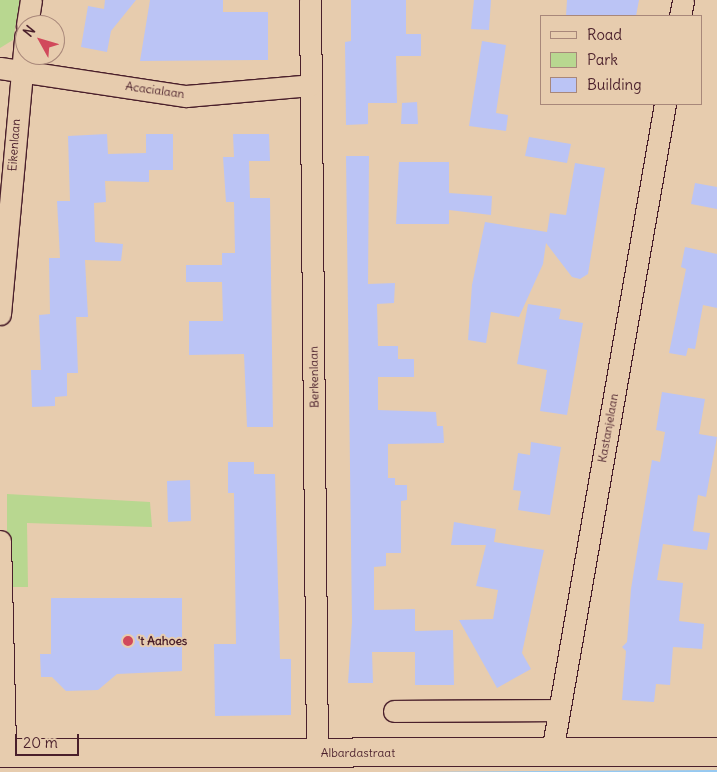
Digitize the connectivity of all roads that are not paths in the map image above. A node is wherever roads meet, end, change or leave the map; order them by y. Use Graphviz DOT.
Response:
graph roads {
  1 [pos="31,0"];
  2 [pos="310,0"];
  3 [pos="683,0"];
  4 [pos="29,15"];
  5 [pos="680,15"];
  6 [pos="10,70"];
  7 [pos="311,85"];
  8 [pos="665,105"];
  9 [pos="0,314"];
  10 [pos="0,541"];
  11 [pos="394,710"];
  12 [pos="559,710"];
  13 [pos="552,752"];
  14 [pos="717,752"];
  15 [pos="2,753"];
  16 [pos="318,753"];
  1 -- 4 [label="street"];
  2 -- 7 [label="street, Berkenlaan"];
  3 -- 5 [label="street"];
  6 -- 7 [label="street, Acacialaan"];
  6 -- 9 [label="street, Eikenlaan"];
  7 -- 16 [label="street, Berkenlaan"];
  8 -- 12 [label="street, Kastanjelaan"];
  10 -- 15 [label="street"];
  11 -- 12 [label="street"];
  12 -- 13 [label="street, Kastanjelaan"];
  13 -- 14 [label="street, Albardastraat"];
  13 -- 16 [label="street, Albardastraat"];
  15 -- 16 [label="street, Albardastraat"];
}
